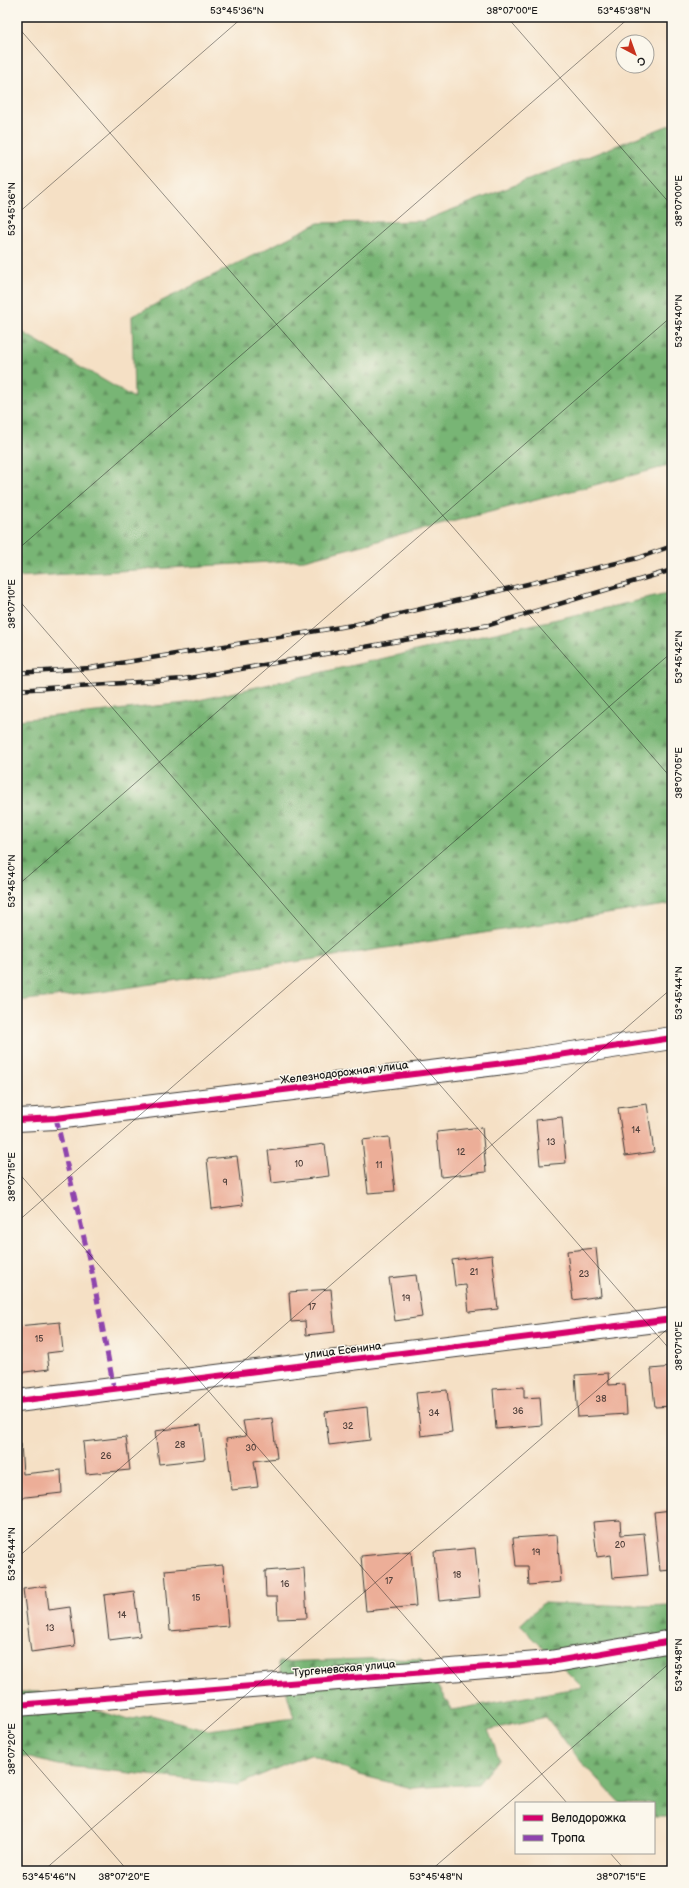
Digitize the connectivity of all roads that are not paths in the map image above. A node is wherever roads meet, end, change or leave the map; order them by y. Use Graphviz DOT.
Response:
graph roads {
  1 [pos="672,1038"];
  2 [pos="17,1120"];
  3 [pos="672,1319"];
  4 [pos="17,1401"];
  5 [pos="672,1641"];
  6 [pos="17,1705"];
  1 -- 2 [label="street, Железнодорожная улица"];
  3 -- 4 [label="street, улица Есенина"];
  5 -- 6 [label="street, Тургеневская улица"];
}
